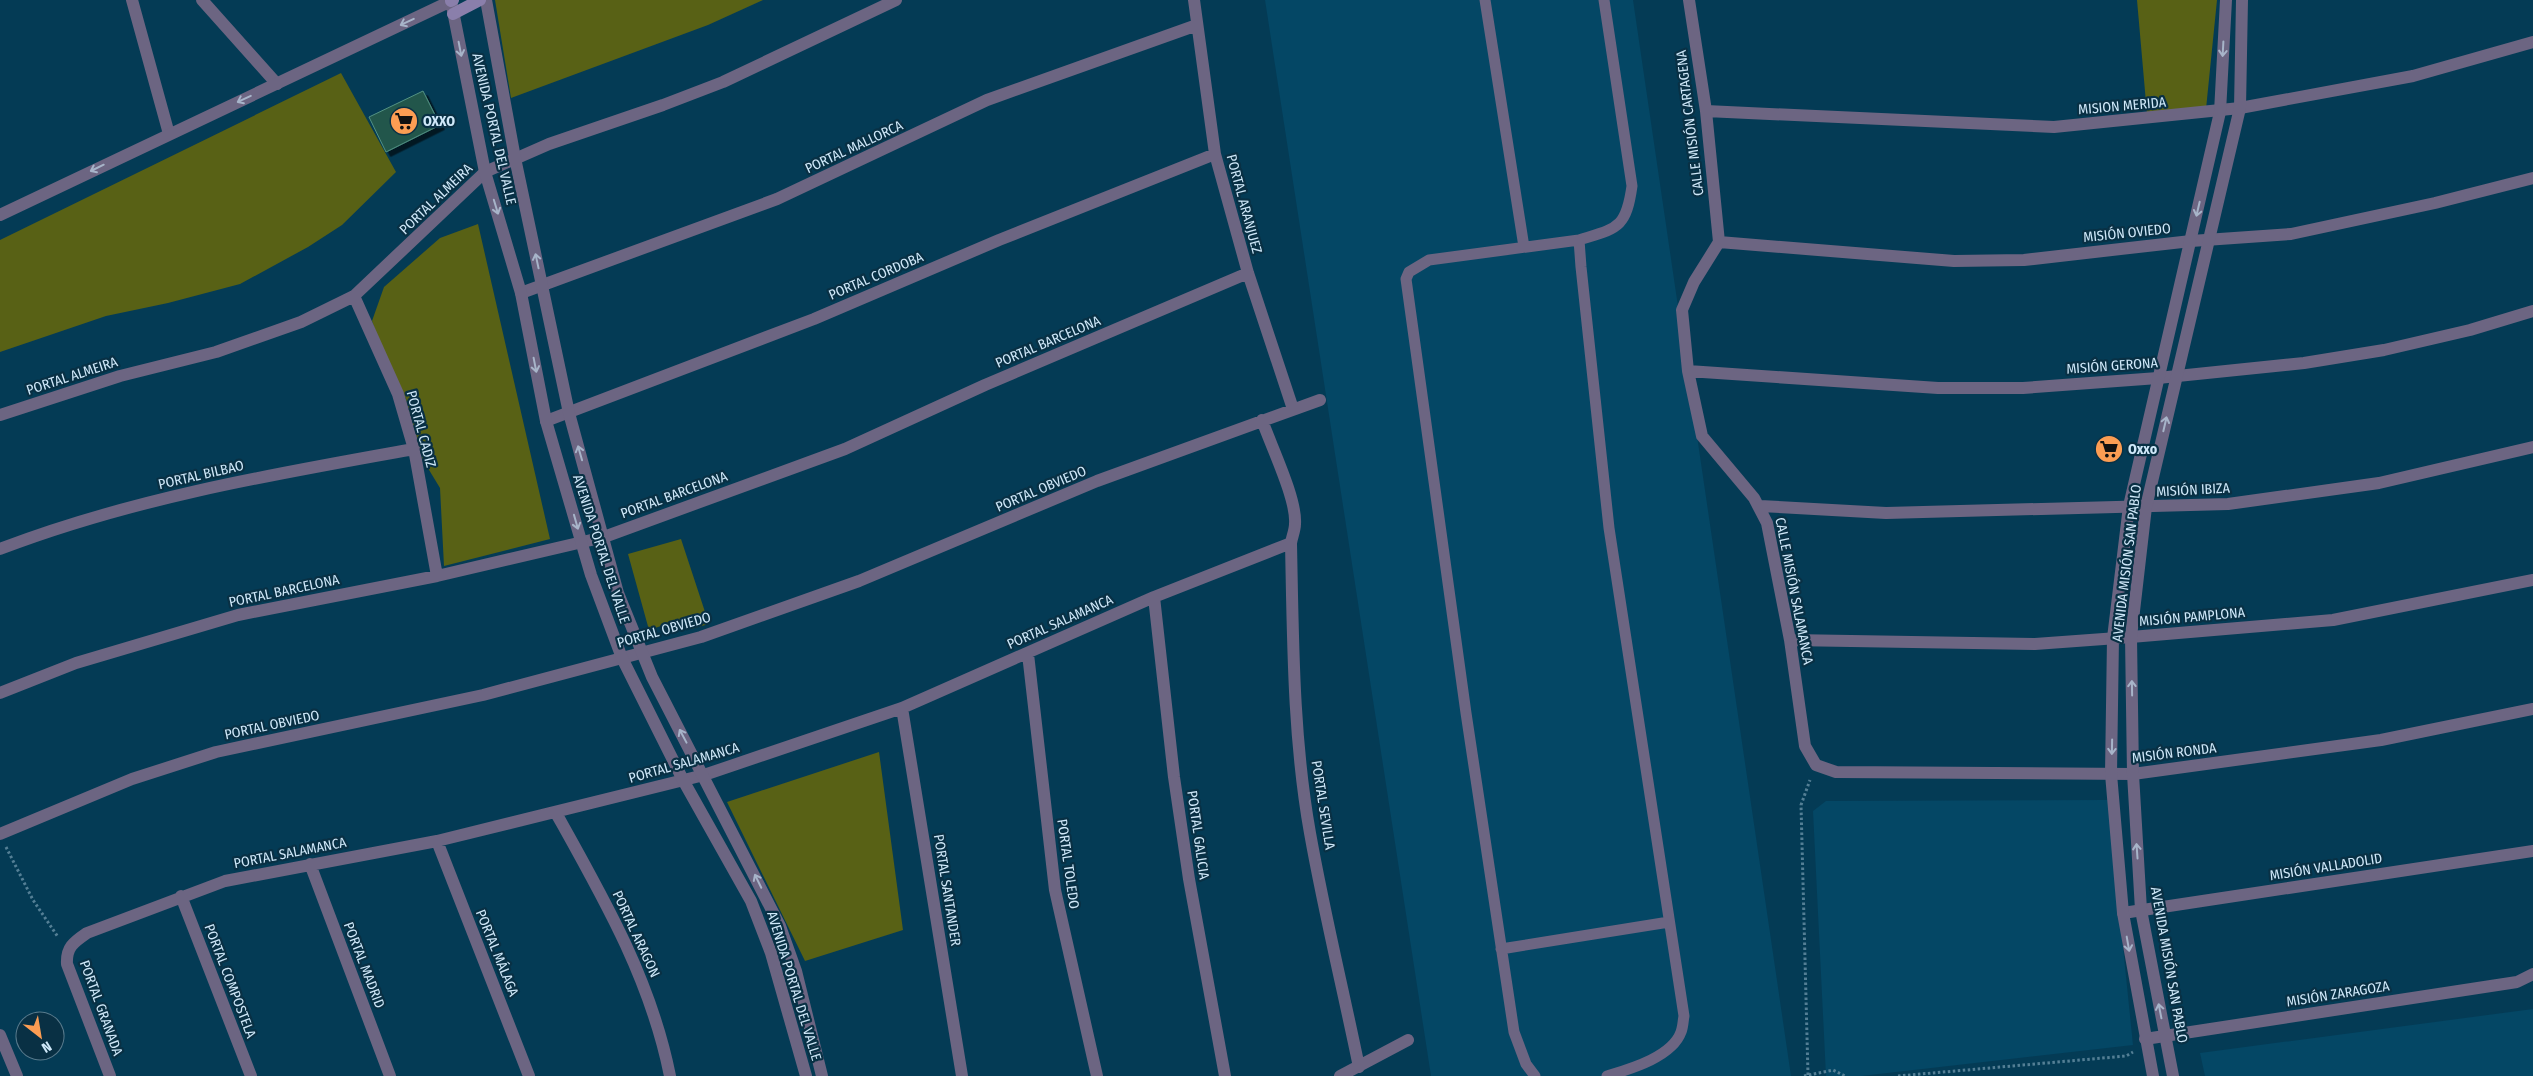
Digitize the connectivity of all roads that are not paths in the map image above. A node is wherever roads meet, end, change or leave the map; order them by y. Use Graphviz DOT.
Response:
graph roads {
  1 [pos="132,0"];
  2 [pos="202,0"];
  3 [pos="480,0"];
  4 [pos="486,0"];
  5 [pos="896,0"];
  6 [pos="1194,0"];
  7 [pos="1485,0"];
  8 [pos="1604,0"];
  9 [pos="1689,0"];
  10 [pos="2226,0"];
  11 [pos="2242,0"];
  12 [pos="452,1"];
  13 [pos="453,14"];
  14 [pos="1197,25"];
  15 [pos="2533,42"];
  16 [pos="277,84"];
  17 [pos="2240,108"];
  18 [pos="1706,111"];
  19 [pos="2220,112"];
  20 [pos="169,134"];
  21 [pos="1215,154"];
  22 [pos="515,158"];
  23 [pos="485,172"];
  24 [pos="2533,178"];
  25 [pos="0,215"];
  26 [pos="1579,240"];
  27 [pos="2207,240"];
  28 [pos="2191,241"];
  29 [pos="1719,242"];
  30 [pos="1524,247"];
  31 [pos="1248,273"];
  32 [pos="543,286"];
  33 [pos="522,294"];
  34 [pos="354,296"];
  35 [pos="2533,311"];
  36 [pos="1688,371"];
  37 [pos="2176,376"];
  38 [pos="2158,378"];
  39 [pos="1320,400"];
  40 [pos="1293,409"];
  41 [pos="569,413"];
  42 [pos="0,415"];
  43 [pos="1262,420"];
  44 [pos="546,421"];
  45 [pos="2533,448"];
  46 [pos="414,449"];
  47 [pos="1760,506"];
  48 [pos="2129,506"];
  49 [pos="2146,507"];
  50 [pos="604,537"];
  51 [pos="582,542"];
  52 [pos="1290,543"];
  53 [pos="0,549"];
  54 [pos="436,576"];
  55 [pos="2533,580"];
  56 [pos="1154,597"];
  57 [pos="2131,637"];
  58 [pos="2113,638"];
  59 [pos="1790,640"];
  60 [pos="641,653"];
  61 [pos="1028,654"];
  62 [pos="622,658"];
  63 [pos="0,693"];
  64 [pos="902,708"];
  65 [pos="2533,709"];
  66 [pos="1816,765"];
  67 [pos="2111,774"];
  68 [pos="2133,774"];
  69 [pos="704,775"];
  70 [pos="683,780"];
  71 [pos="556,813"];
  72 [pos="2,838"];
  73 [pos="437,841"];
  74 [pos="2533,851"];
  75 [pos="310,864"];
  76 [pos="181,896"];
  77 [pos="2141,910"];
  78 [pos="2122,913"];
  79 [pos="1669,922"];
  80 [pos="67,949"];
  81 [pos="1501,949"];
  82 [pos="2533,974"];
  83 [pos="0,1035"];
  84 [pos="2165,1035"];
  85 [pos="2145,1039"];
  86 [pos="1408,1040"];
  87 [pos="1359,1067"];
  88 [pos="18,1076"];
  89 [pos="110,1076"];
  90 [pos="251,1076"];
  91 [pos="390,1076"];
  92 [pos="529,1076"];
  93 [pos="670,1076"];
  94 [pos="806,1076"];
  95 [pos="822,1076"];
  96 [pos="962,1076"];
  97 [pos="1097,1076"];
  98 [pos="1225,1076"];
  99 [pos="1340,1076"];
  100 [pos="1535,1076"];
  101 [pos="1607,1076"];
  102 [pos="2153,1076"];
  103 [pos="2174,1076"];
  1 -- 20 [label="street"];
  2 -- 16 [label="street"];
  3 -- 13 [label="main road"];
  4 -- 22 [label="street, AVENIDA PORTAL DEL VALLE"];
  5 -- 22 [label="street, PORTAL ALMEIRA"];
  6 -- 14 [label="street, PORTAL ARANJUEZ"];
  7 -- 30 [label="lane"];
  8 -- 26 [label="lane"];
  9 -- 18 [label="street, CALLE MISIÓN CARTAGENA"];
  10 -- 19 [label="street, AVENIDA MISIÓN SAN PABLO, one-way"];
  11 -- 17 [label="street, AVENIDA MISIÓN SAN PABLO"];
  12 -- 13 [label="street, AVENIDA PORTAL DEL VALLE"];
  12 -- 16 [label="street, one-way"];
  13 -- 23 [label="street, AVENIDA PORTAL DEL VALLE, one-way"];
  14 -- 21 [label="street, PORTAL ARANJUEZ"];
  14 -- 32 [label="street, PORTAL MALLORCA"];
  15 -- 17 [label="street, MISION MERIDA"];
  16 -- 20 [label="street, one-way"];
  17 -- 19 [label="street, MISION MERIDA"];
  17 -- 27 [label="street, AVENIDA MISIÓN SAN PABLO"];
  18 -- 19 [label="street, MISION MERIDA"];
  18 -- 29 [label="street, CALLE MISIÓN CARTAGENA"];
  19 -- 28 [label="street, AVENIDA MISIÓN SAN PABLO, one-way"];
  20 -- 25 [label="street, one-way"];
  21 -- 31 [label="street, PORTAL ARANJUEZ"];
  21 -- 41 [label="street, PORTAL CORDOBA"];
  22 -- 23 [label="street, PORTAL ALMEIRA"];
  32 -- 22 [label="street, AVENIDA PORTAL DEL VALLE, one-way"];
  23 -- 33 [label="street, AVENIDA PORTAL DEL VALLE, one-way"];
  23 -- 34 [label="street, PORTAL ALMEIRA"];
  24 -- 27 [label="street, MISIÓN OVIEDO"];
  26 -- 30 [label="lane"];
  26 -- 79 [label="lane"];
  27 -- 28 [label="street, MISIÓN OVIEDO"];
  27 -- 37 [label="street, AVENIDA MISIÓN SAN PABLO"];
  28 -- 29 [label="street, MISIÓN OVIEDO"];
  28 -- 38 [label="street, AVENIDA MISIÓN SAN PABLO"];
  29 -- 36 [label="street, CALLE MISIÓN SALAMANCA"];
  30 -- 81 [label="lane"];
  31 -- 40 [label="street, PORTAL ARANJUEZ"];
  31 -- 50 [label="street, PORTAL BARCELONA"];
  32 -- 33 [label="street, PORTAL MALLORCA"];
  32 -- 41 [label="street, AVENIDA PORTAL DEL VALLE"];
  33 -- 44 [label="street, AVENIDA PORTAL DEL VALLE, one-way"];
  34 -- 42 [label="street, PORTAL ALMEIRA"];
  34 -- 46 [label="street, PORTAL CADIZ"];
  35 -- 37 [label="street, MISIÓN GERONA"];
  36 -- 38 [label="street, MISIÓN GERONA"];
  36 -- 47 [label="street, CALLE MISIÓN SALAMANCA"];
  37 -- 38 [label="street, MISIÓN GERONA"];
  49 -- 37 [label="street, AVENIDA MISIÓN SAN PABLO, one-way"];
  38 -- 48 [label="street, AVENIDA MISIÓN SAN PABLO"];
  39 -- 40 [label="street, PORTAL OBVIEDO"];
  40 -- 43 [label="street, PORTAL OBVIEDO"];
  41 -- 44 [label="street, PORTAL CORDOBA"];
  50 -- 41 [label="street, AVENIDA PORTAL DEL VALLE, one-way"];
  43 -- 52 [label="street, PORTAL SEVILLA"];
  43 -- 60 [label="street, PORTAL OBVIEDO"];
  44 -- 51 [label="street, AVENIDA PORTAL DEL VALLE, one-way"];
  45 -- 49 [label="street, MISIÓN IBIZA"];
  46 -- 53 [label="street, PORTAL BILBAO"];
  46 -- 54 [label="street, PORTAL CADIZ"];
  47 -- 48 [label="street, MISIÓN IBIZA"];
  47 -- 59 [label="street, CALLE MISIÓN SALAMANCA"];
  48 -- 49 [label="street, MISIÓN IBIZA"];
  48 -- 58 [label="street, AVENIDA MISIÓN SAN PABLO"];
  49 -- 57 [label="street, AVENIDA MISIÓN SAN PABLO"];
  50 -- 51 [label="street, PORTAL BARCELONA"];
  50 -- 60 [label="street, AVENIDA PORTAL DEL VALLE"];
  51 -- 54 [label="street, PORTAL BARCELONA"];
  51 -- 62 [label="street, AVENIDA PORTAL DEL VALLE"];
  52 -- 56 [label="street, PORTAL SALAMANCA"];
  52 -- 87 [label="street, PORTAL SEVILLA"];
  54 -- 63 [label="street, PORTAL BARCELONA"];
  55 -- 57 [label="street, MISIÓN PAMPLONA"];
  56 -- 61 [label="street, PORTAL SALAMANCA"];
  56 -- 98 [label="street, PORTAL GALICIA"];
  57 -- 58 [label="street, MISIÓN PAMPLONA"];
  68 -- 57 [label="street, AVENIDA MISIÓN SAN PABLO, one-way"];
  58 -- 59 [label="street, MISIÓN PAMPLONA"];
  58 -- 67 [label="street, AVENIDA MISIÓN SAN PABLO, one-way"];
  59 -- 66 [label="street, CALLE MISIÓN SALAMANCA"];
  60 -- 62 [label="street, PORTAL OBVIEDO"];
  69 -- 60 [label="street, AVENIDA PORTAL DEL VALLE, one-way"];
  61 -- 64 [label="street, PORTAL SALAMANCA"];
  61 -- 97 [label="street, PORTAL TOLEDO"];
  62 -- 70 [label="street, AVENIDA PORTAL DEL VALLE"];
  62 -- 72 [label="street, PORTAL OBVIEDO"];
  64 -- 69 [label="street, PORTAL SALAMANCA"];
  64 -- 96 [label="street, PORTAL SANTANDER"];
  65 -- 68 [label="street, MISIÓN RONDA"];
  66 -- 67 [label="street, MISIÓN RONDA"];
  67 -- 68 [label="street, MISIÓN RONDA"];
  67 -- 78 [label="street, AVENIDA MISIÓN SAN PABLO"];
  77 -- 68 [label="street, AVENIDA MISIÓN SAN PABLO, one-way"];
  69 -- 70 [label="street, PORTAL SALAMANCA"];
  95 -- 69 [label="street, AVENIDA PORTAL DEL VALLE, one-way"];
  70 -- 71 [label="street, PORTAL SALAMANCA"];
  70 -- 94 [label="street, AVENIDA PORTAL DEL VALLE"];
  71 -- 73 [label="street, PORTAL SALAMANCA"];
  71 -- 93 [label="street, PORTAL ARAGON"];
  73 -- 75 [label="street, PORTAL SALAMANCA"];
  73 -- 92 [label="street, PORTAL MÁLAGA"];
  74 -- 77 [label="street, MISIÓN VALLADOLID"];
  75 -- 76 [label="street, PORTAL SALAMANCA"];
  75 -- 91 [label="street, PORTAL MADRID"];
  76 -- 80 [label="street, PORTAL SALAMANCA"];
  76 -- 90 [label="street, PORTAL COMPOSTELA"];
  77 -- 78 [label="street, MISIÓN VALLADOLID"];
  84 -- 77 [label="street, AVENIDA MISIÓN SAN PABLO, one-way"];
  78 -- 85 [label="street, AVENIDA MISIÓN SAN PABLO, one-way"];
  79 -- 81 [label="lane"];
  79 -- 101 [label="lane"];
  80 -- 89 [label="street, PORTAL GRANADA"];
  81 -- 100 [label="lane"];
  82 -- 84 [label="street, MISIÓN ZARAGOZA"];
  83 -- 88 [label="street"];
  84 -- 85 [label="street, MISIÓN ZARAGOZA"];
  84 -- 103 [label="street, AVENIDA MISIÓN SAN PABLO"];
  85 -- 102 [label="street, AVENIDA MISIÓN SAN PABLO"];
  86 -- 87 [label="street"];
  87 -- 99 [label="street"];
}
